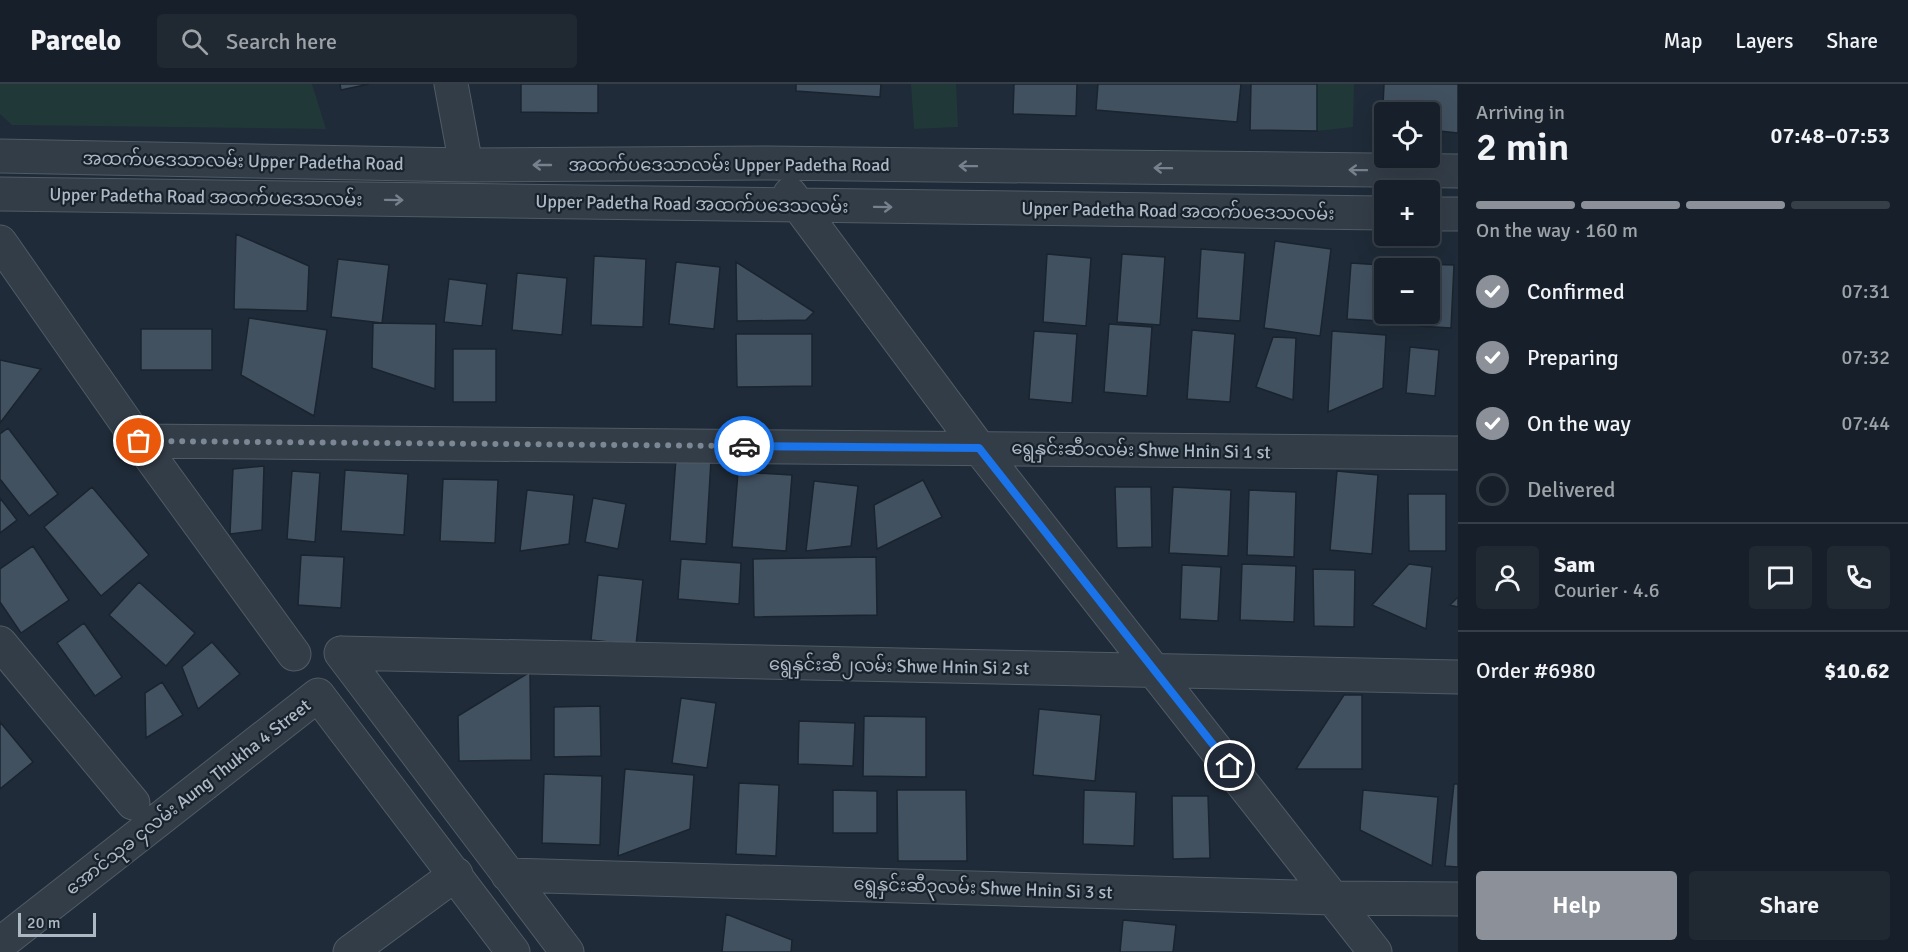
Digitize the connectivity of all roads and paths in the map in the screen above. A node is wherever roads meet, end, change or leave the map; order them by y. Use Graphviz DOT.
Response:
graph roads {
  1 [pos="451,84"];
  2 [pos="0,156"];
  3 [pos="768,164"];
  4 [pos="466,165"];
  5 [pos="1458,171"];
  6 [pos="0,194"];
  7 [pos="799,206"];
  8 [pos="1374,213"];
  9 [pos="1440,214"];
  10 [pos="1458,214"];
  11 [pos="0,242"];
  12 [pos="139,441"];
  13 [pos="979,448"];
  14 [pos="1458,453"];
  15 [pos="0,643"];
  16 [pos="294,654"];
  17 [pos="1156,671"];
  18 [pos="1458,677"];
  19 [pos="133,803"];
  20 [pos="456,874"];
  21 [pos="508,875"];
  22 [pos="1333,898"];
  23 [pos="1458,899"];
  24 [pos="0,944"];
  25 [pos="350,952"];
  26 [pos="513,952"];
  27 [pos="567,952"];
  28 [pos="1375,952"];
  1 -- 4 [label="street"];
  2 -- 4 [label="street, အထက်ပဒေသာလမ်း Upper Padetha Road"];
  3 -- 4 [label="street, အထက်ပဒေသာလမ်း Upper Padetha Road, one-way"];
  5 -- 3 [label="street, အထက်ပဒေသာလမ်း Upper Padetha Road, one-way"];
  3 -- 7 [label="street"];
  6 -- 7 [label="street, Upper Padetha Road အထက်ပဒေသလမ်း, one-way"];
  7 -- 8 [label="street, Upper Padetha Road အထက်ပဒေသလမ်း, one-way"];
  7 -- 13 [label="street"];
  9 -- 10 [label="street"];
  11 -- 12 [label="street"];
  12 -- 13 [label="street, ရွေနှင်းဆီ၁လမ်း Shwe Hnin Si 1 st"];
  12 -- 16 [label="street"];
  13 -- 14 [label="street, ရွေနှင်းဆီ၁လမ်း Shwe Hnin Si 1 st"];
  13 -- 17 [label="street"];
  15 -- 19 [label="street"];
  17 -- 18 [label="street, ရွေနှင်းဆီ၂လမ်း Shwe Hnin Si 2 st"];
  17 -- 21 [label="street, ရွေနှင်းဆီ၂လမ်း Shwe Hnin Si 2 st"];
  17 -- 22 [label="street"];
  20 -- 24 [label="street, အောင်သုခ ၄လမ်း Aung Thukha 4 Street"];
  20 -- 25 [label="street"];
  20 -- 26 [label="street"];
  21 -- 22 [label="street, ရွေနှင်းဆီ၃လမ်း Shwe Hnin Si 3 st"];
  21 -- 27 [label="street"];
  22 -- 23 [label="street, ရွေနှင်းဆီ၃လမ်း Shwe Hnin Si 3 st"];
  22 -- 28 [label="street"];
}
